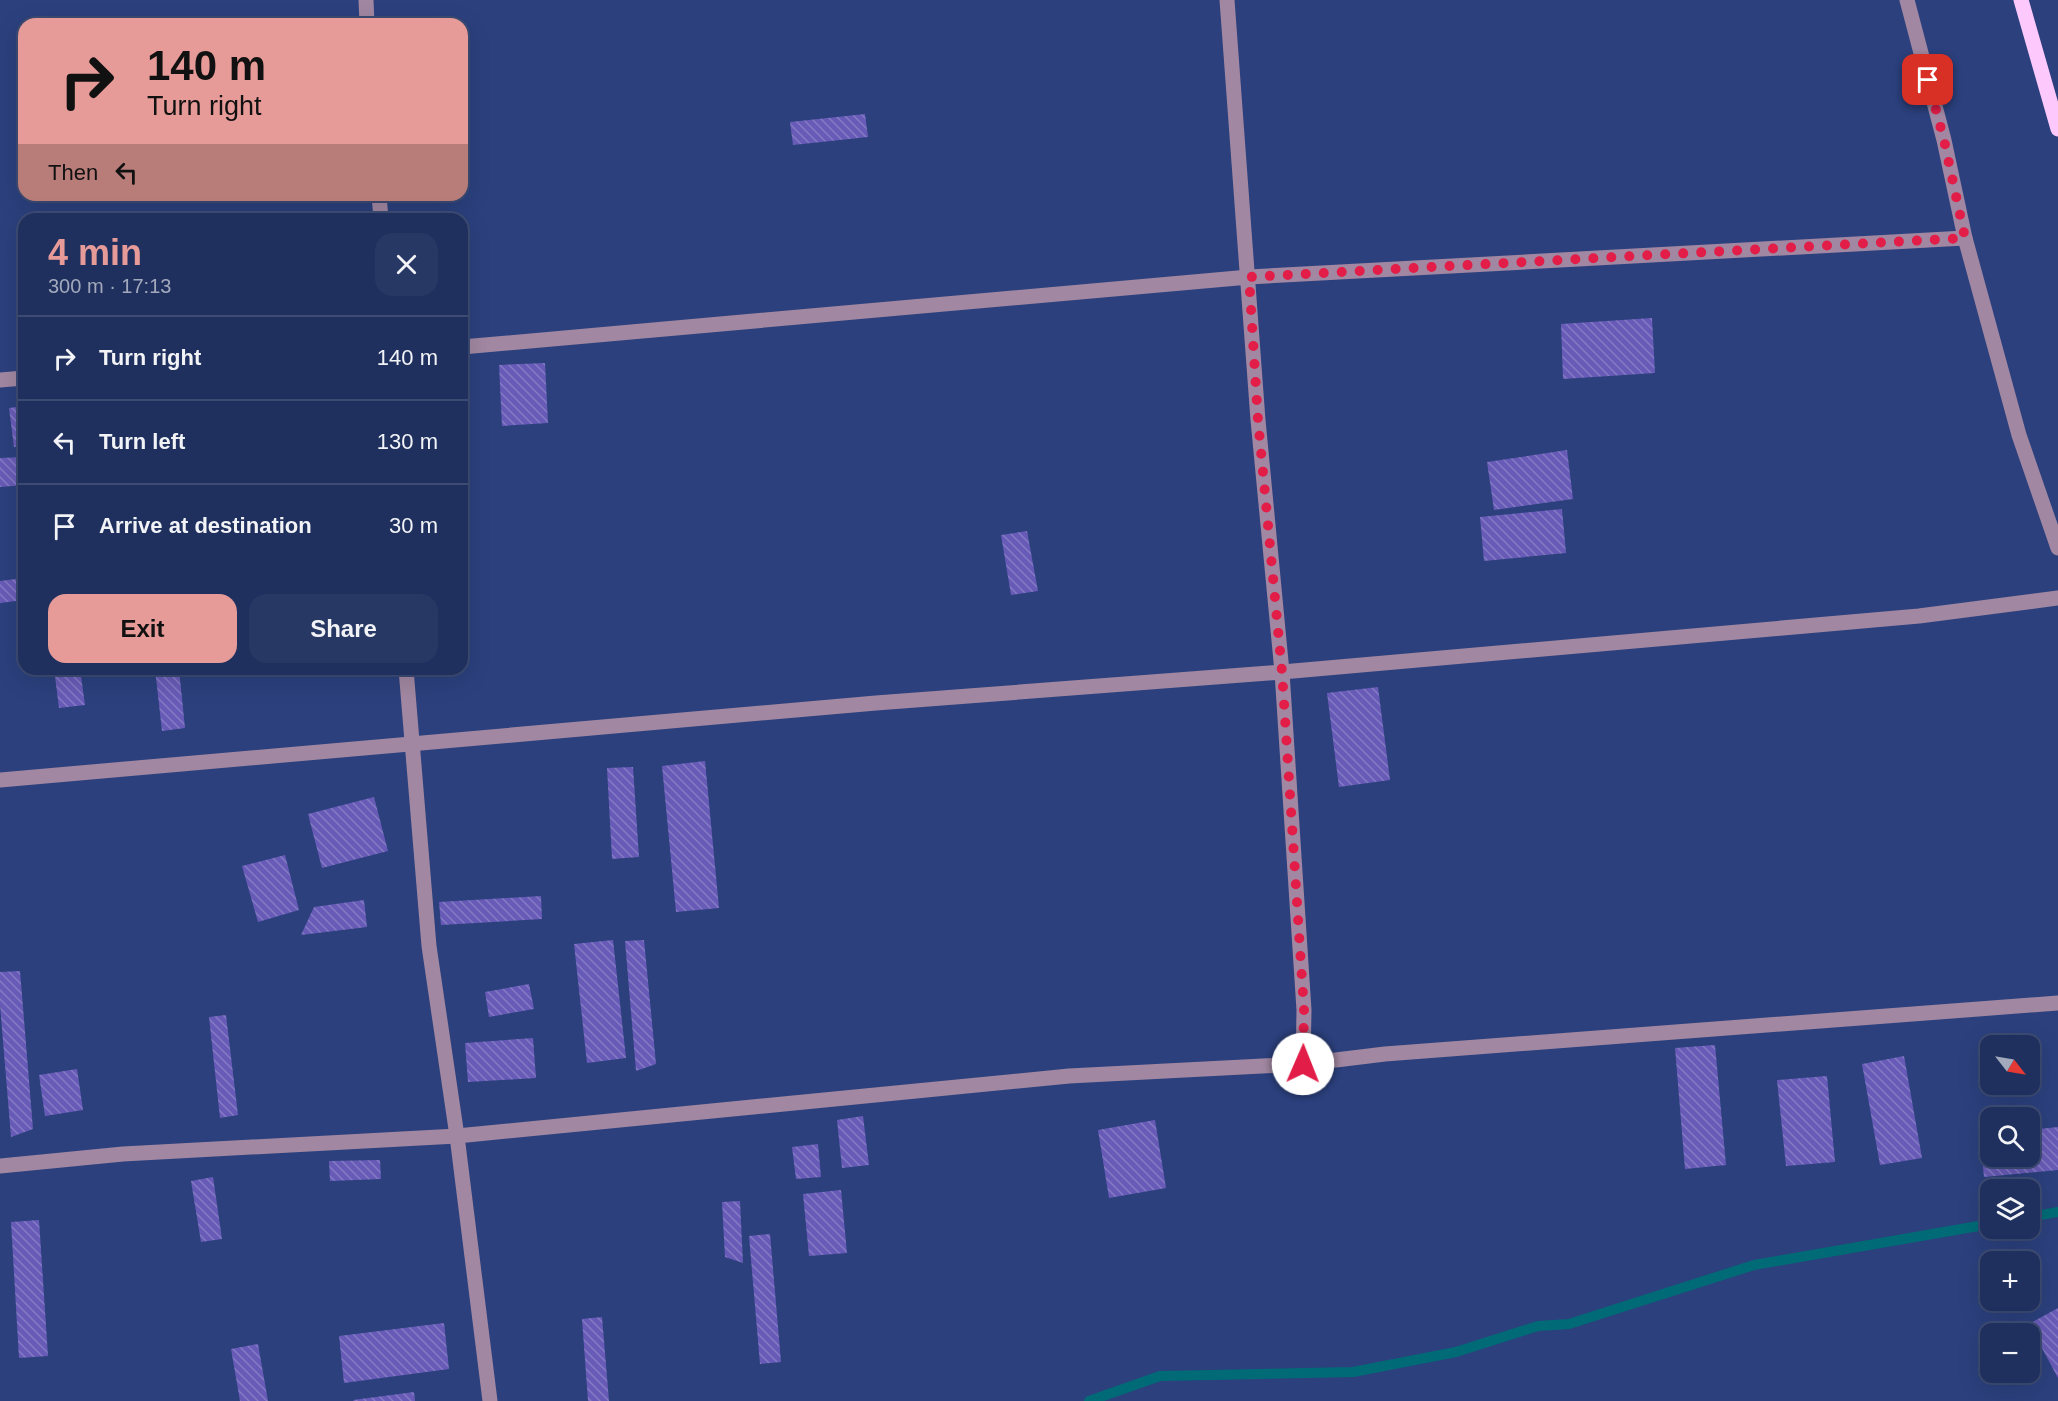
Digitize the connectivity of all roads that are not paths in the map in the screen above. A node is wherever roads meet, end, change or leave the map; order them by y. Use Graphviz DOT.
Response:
graph roads {
  1 [pos="366,0"];
  2 [pos="1227,0"];
  3 [pos="1907,0"];
  4 [pos="2021,0"];
  5 [pos="367,18"];
  6 [pos="2058,129"];
  7 [pos="1965,238"];
  8 [pos="1249,277"];
  9 [pos="468,346"];
  10 [pos="18,378"];
  11 [pos="0,380"];
  12 [pos="2058,548"];
  13 [pos="2058,598"];
  14 [pos="1282,672"];
  15 [pos="406,675"];
  16 [pos="411,744"];
  17 [pos="0,780"];
  18 [pos="2058,1003"];
  19 [pos="1303,1064"];
  20 [pos="457,1136"];
  21 [pos="0,1166"];
  22 [pos="490,1401"];
  1 -- 5 [label="street"];
  2 -- 8 [label="street"];
  3 -- 7 [label="street"];
  4 -- 6 [label="main road"];
  7 -- 8 [label="street"];
  7 -- 12 [label="street"];
  8 -- 9 [label="street"];
  8 -- 14 [label="street"];
  10 -- 11 [label="street"];
  13 -- 14 [label="street"];
  14 -- 16 [label="street"];
  14 -- 19 [label="street"];
  15 -- 16 [label="street"];
  16 -- 17 [label="street"];
  16 -- 20 [label="street"];
  18 -- 19 [label="street"];
  19 -- 20 [label="street"];
  20 -- 21 [label="street"];
  20 -- 22 [label="street"];
}
